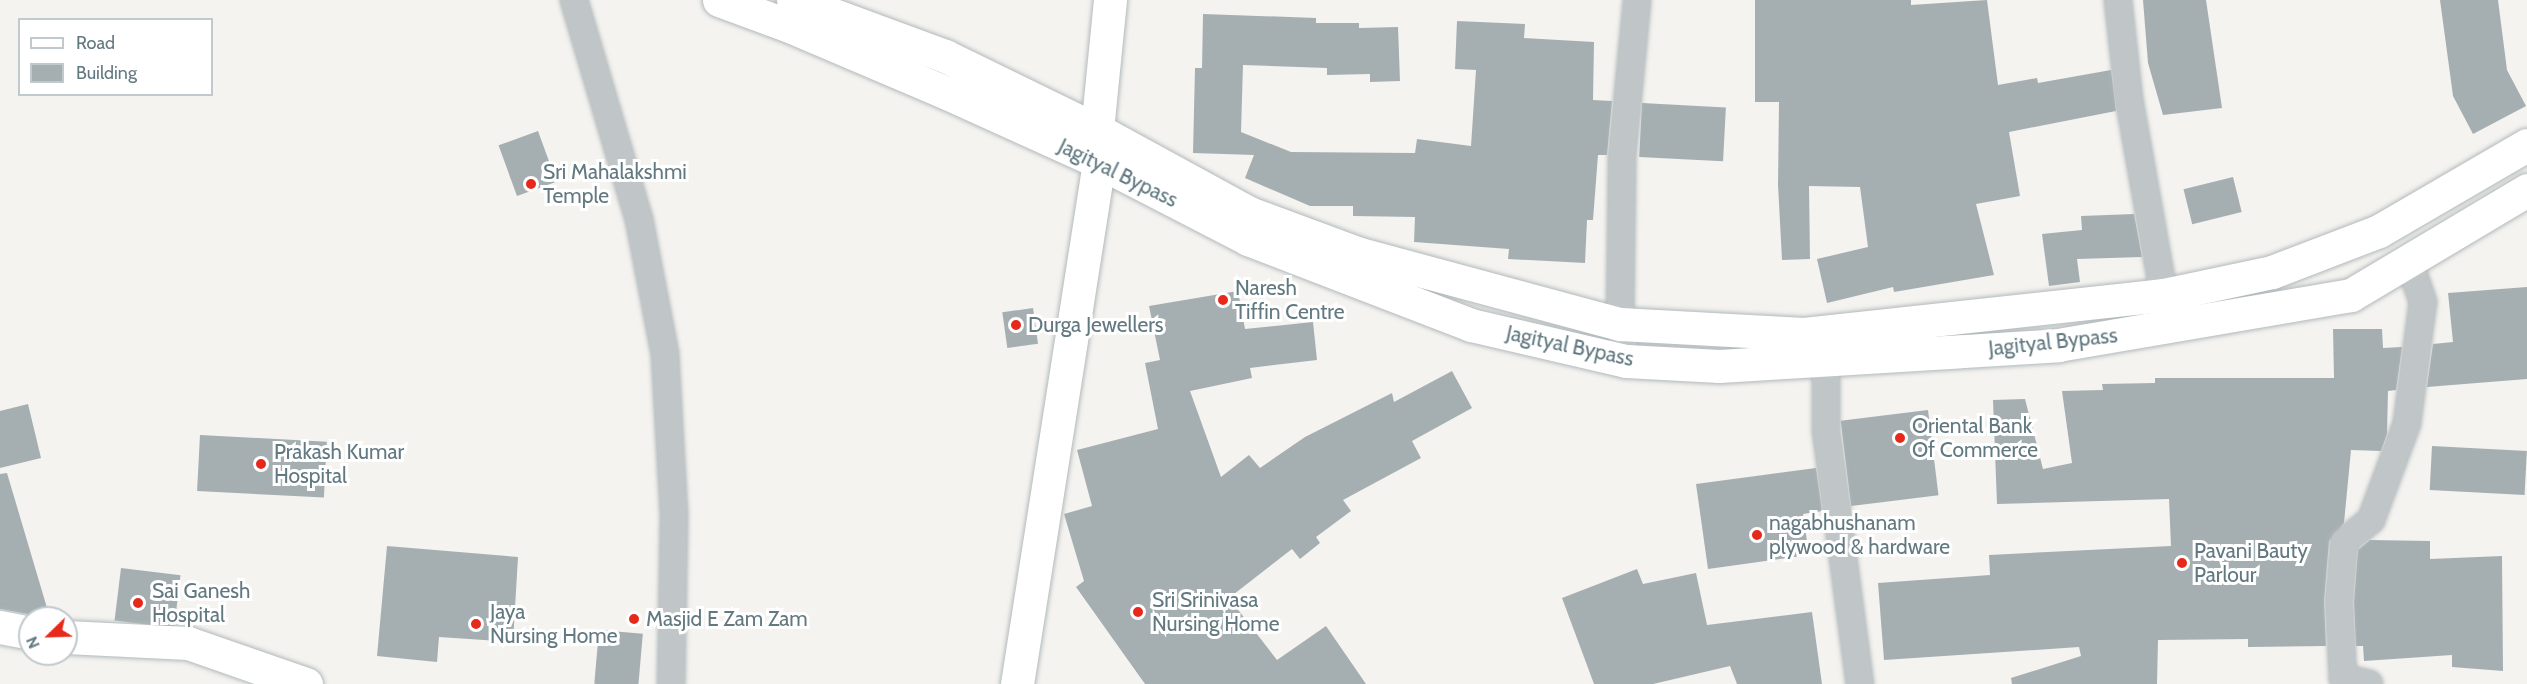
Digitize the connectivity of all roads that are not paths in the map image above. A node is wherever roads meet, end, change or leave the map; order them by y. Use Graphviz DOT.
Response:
graph roads {
  1 [pos="574,0"];
  2 [pos="719,0"];
  3 [pos="793,0"];
  4 [pos="1110,0"];
  5 [pos="1637,0"];
  6 [pos="2118,0"];
  7 [pos="2527,145"];
  8 [pos="1098,146"];
  9 [pos="2527,190"];
  10 [pos="2409,261"];
  11 [pos="2164,295"];
  12 [pos="1620,324"];
  13 [pos="1804,334"];
  14 [pos="1826,360"];
  15 [pos="1626,361"];
  16 [pos="0,627"];
  17 [pos="18,631"];
  18 [pos="78,638"];
  19 [pos="306,684"];
  20 [pos="671,684"];
  21 [pos="1017,684"];
  22 [pos="1860,684"];
  23 [pos="2369,684"];
  1 -- 20 [label="street"];
  2 -- 8 [label="main road, Jagityal Bypass"];
  3 -- 8 [label="main road, Jagityal Bypass"];
  4 -- 8 [label="main road"];
  5 -- 12 [label="street"];
  6 -- 11 [label="street"];
  7 -- 11 [label="main road, Jagityal Bypass"];
  8 -- 12 [label="main road, Jagityal Bypass"];
  8 -- 15 [label="main road, Jagityal Bypass"];
  8 -- 21 [label="main road"];
  9 -- 10 [label="main road, Jagityal Bypass"];
  10 -- 14 [label="main road, Jagityal Bypass"];
  10 -- 23 [label="street"];
  11 -- 13 [label="main road, Jagityal Bypass"];
  12 -- 13 [label="main road, Jagityal Bypass"];
  12 -- 15 [label="street"];
  13 -- 14 [label="street"];
  14 -- 15 [label="main road, Jagityal Bypass"];
  14 -- 22 [label="street"];
  16 -- 17 [label="main road"];
  18 -- 19 [label="main road"];
}
